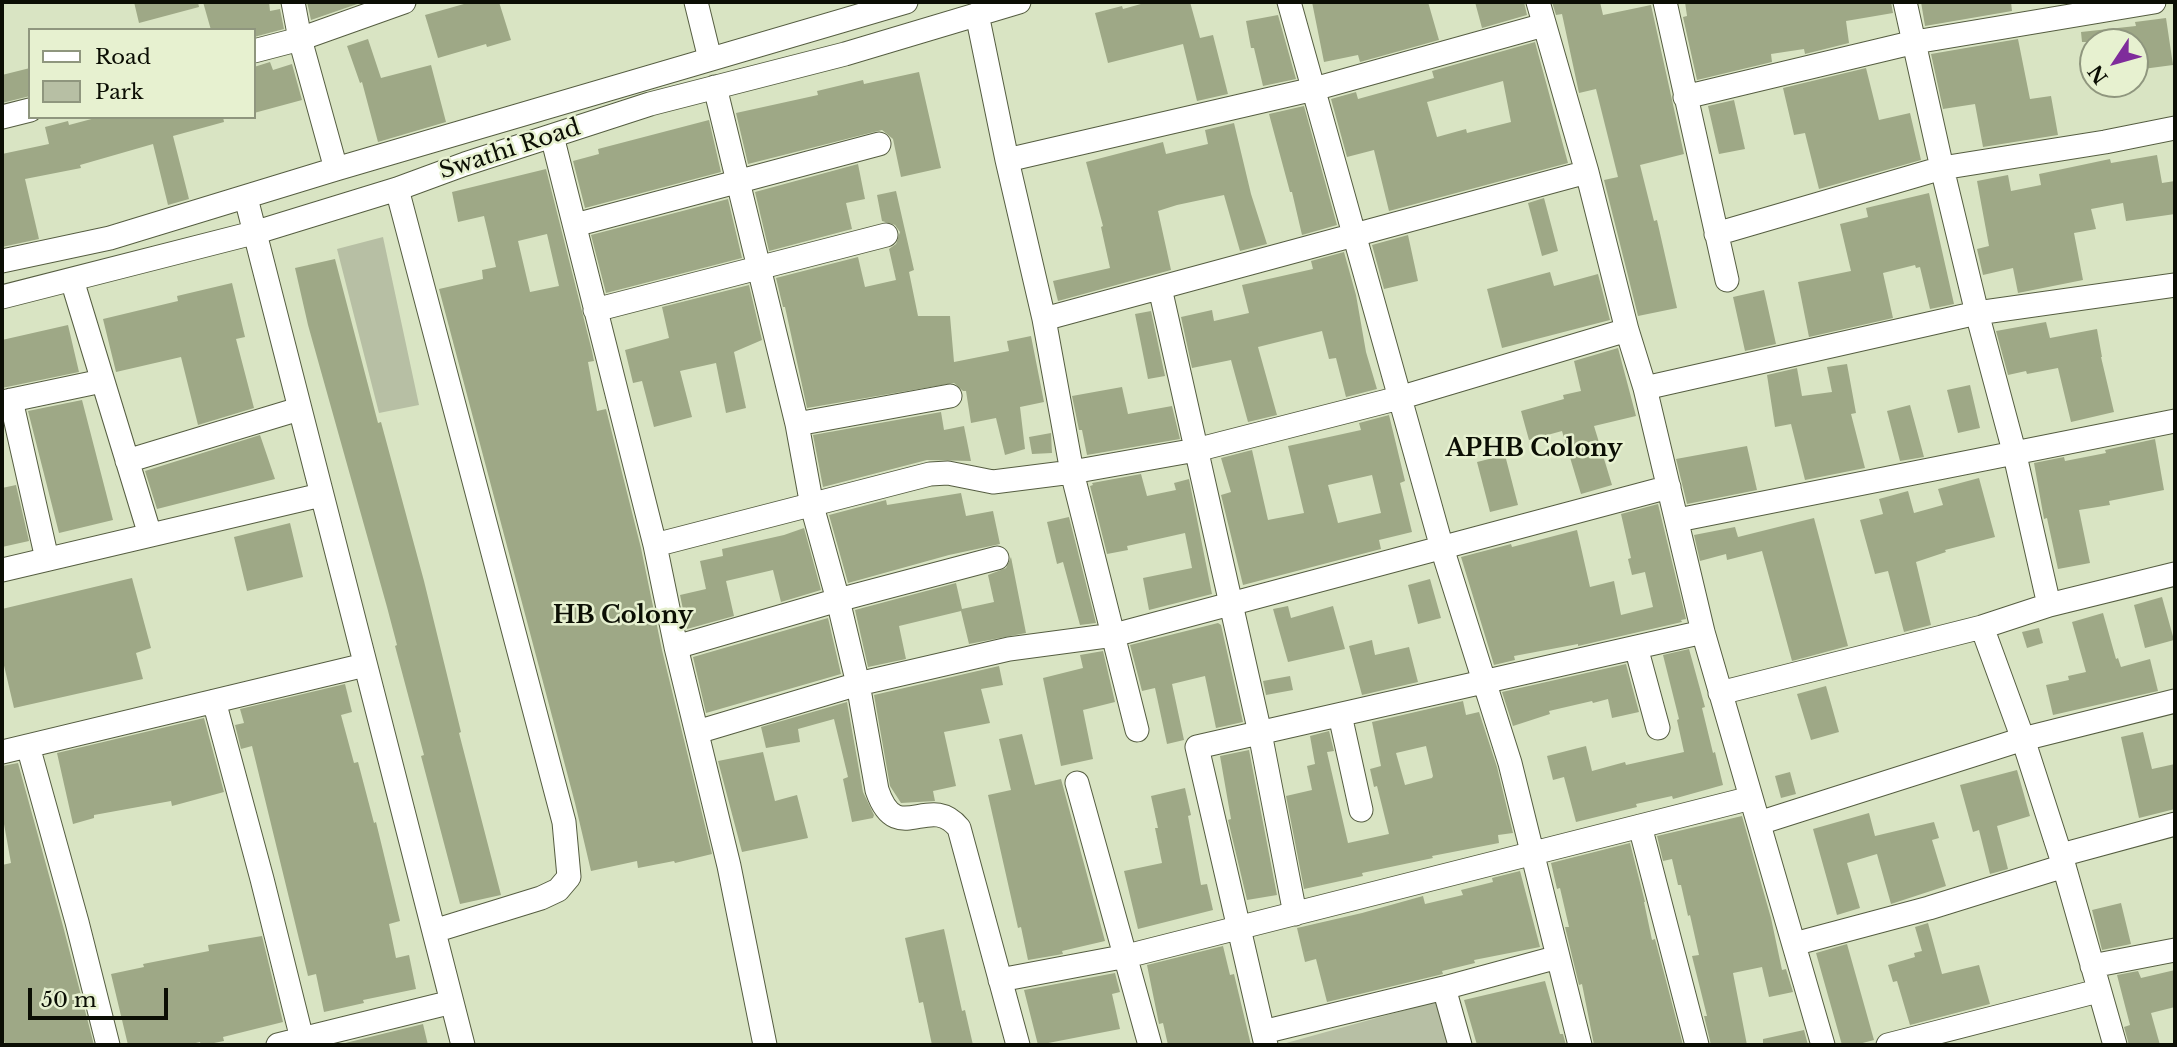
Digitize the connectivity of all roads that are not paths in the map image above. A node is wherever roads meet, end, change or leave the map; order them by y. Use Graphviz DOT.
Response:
graph roads {
  1 [pos="293,2"];
  2 [pos="404,2"];
  3 [pos="696,2"];
  4 [pos="906,2"];
  5 [pos="1019,2"];
  6 [pos="1289,2"];
  7 [pos="1538,2"];
  8 [pos="1665,2"];
  9 [pos="1905,2"];
  10 [pos="2154,2"];
  11 [pos="977,14"];
  12 [pos="1544,25"];
  13 [pos="300,38"];
  14 [pos="1915,41"];
  15 [pos="708,48"];
  16 [pos="256,50"];
  17 [pos="715,87"];
  18 [pos="1314,89"];
  19 [pos="1685,97"];
  20 [pos="28,110"];
  21 [pos="2,117"];
  22 [pos="2175,128"];
  23 [pos="552,136"];
  24 [pos="879,144"];
  25 [pos="1007,160"];
  26 [pos="1942,168"];
  27 [pos="336,169"];
  28 [pos="1587,172"];
  29 [pos="739,180"];
  30 [pos="397,189"];
  31 [pos="246,198"];
  32 [pos="575,225"];
  33 [pos="257,232"];
  34 [pos="1716,234"];
  35 [pos="886,235"];
  36 [pos="1355,237"];
  37 [pos="2,261"];
  38 [pos="760,266"];
  39 [pos="72,280"];
  40 [pos="1727,280"];
  41 [pos="2175,285"];
  42 [pos="1160,288"];
  43 [pos="2,297"];
  44 [pos="595,310"];
  45 [pos="1977,313"];
  46 [pos="1044,319"];
  47 [pos="1627,330"];
  48 [pos="102,381"];
  49 [pos="1645,388"];
  50 [pos="950,396"];
  51 [pos="1399,398"];
  52 [pos="6,401"];
  53 [pos="299,409"];
  54 [pos="2175,421"];
  55 [pos="797,424"];
  56 [pos="1196,450"];
  57 [pos="2014,451"];
  58 [pos="127,461"];
  59 [pos="1072,472"];
  60 [pos="1670,487"];
  61 [pos="321,495"];
  62 [pos="812,506"];
  63 [pos="1678,520"];
  64 [pos="150,535"];
  65 [pos="655,545"];
  66 [pos="1442,548"];
  67 [pos="997,558"];
  68 [pos="47,559"];
  69 [pos="2,570"];
  70 [pos="2175,574"];
  71 [pos="838,600"];
  72 [pos="1232,604"];
  73 [pos="2049,604"];
  74 [pos="1982,627"];
  75 [pos="1703,632"];
  76 [pos="1114,635"];
  77 [pos="676,647"];
  78 [pos="1636,647"];
  79 [pos="365,664"];
  80 [pos="1483,682"];
  81 [pos="858,684"];
  82 [pos="1720,693"];
  83 [pos="214,701"];
  84 [pos="2175,701"];
  85 [pos="1340,715"];
  86 [pos="1658,728"];
  87 [pos="1137,730"];
  88 [pos="697,733"];
  89 [pos="1260,733"];
  90 [pos="2023,739"];
  91 [pos="28,746"];
  92 [pos="2,752"];
  93 [pos="1077,783"];
  94 [pos="1751,798"];
  95 [pos="1361,810"];
  96 [pos="1759,823"];
  97 [pos="2175,824"];
  98 [pos="1640,826"];
  99 [pos="1533,853"];
  100 [pos="2062,860"];
  101 [pos="1294,914"];
  102 [pos="1239,928"];
  103 [pos="434,931"];
  104 [pos="1794,944"];
  105 [pos="2175,950"];
  106 [pos="1127,956"];
  107 [pos="1558,957"];
  108 [pos="2092,966"];
  109 [pos="1000,980"];
  110 [pos="1444,988"];
  111 [pos="2098,991"];
  112 [pos="452,1002"];
  113 [pos="1265,1038"];
  114 [pos="302,1042"];
  115 [pos="108,1045"];
  116 [pos="278,1045"];
  117 [pos="463,1045"];
  118 [pos="765,1045"];
  119 [pos="1018,1045"];
  120 [pos="1150,1045"];
  121 [pos="1460,1045"];
  122 [pos="1580,1045"];
  123 [pos="1697,1045"];
  124 [pos="1823,1045"];
  125 [pos="1888,1045"];
  126 [pos="2115,1045"];
  1 -- 13 [label="street"];
  2 -- 13 [label="street"];
  3 -- 15 [label="street"];
  4 -- 15 [label="street, Swathi Road"];
  5 -- 11 [label="street, Swathi Road"];
  6 -- 18 [label="street"];
  7 -- 12 [label="street"];
  8 -- 19 [label="street"];
  9 -- 14 [label="street"];
  10 -- 14 [label="street"];
  11 -- 17 [label="street, Swathi Road"];
  11 -- 25 [label="street"];
  12 -- 18 [label="street"];
  12 -- 28 [label="street"];
  13 -- 16 [label="street"];
  13 -- 27 [label="street"];
  14 -- 19 [label="street"];
  14 -- 26 [label="street"];
  15 -- 27 [label="street, Swathi Road"];
  17 -- 23 [label="street, Swathi Road"];
  17 -- 29 [label="street"];
  18 -- 25 [label="street"];
  18 -- 36 [label="street"];
  19 -- 34 [label="street"];
  20 -- 21 [label="street"];
  22 -- 26 [label="street"];
  23 -- 30 [label="street, Swathi Road"];
  23 -- 32 [label="street"];
  24 -- 29 [label="street"];
  25 -- 46 [label="street"];
  26 -- 34 [label="street"];
  26 -- 45 [label="street"];
  27 -- 31 [label="street, Swathi Road"];
  28 -- 36 [label="street"];
  28 -- 47 [label="street"];
  29 -- 32 [label="street"];
  29 -- 38 [label="street"];
  30 -- 33 [label="street, Swathi Road"];
  30 -- 103 [label="street"];
  31 -- 33 [label="street"];
  31 -- 37 [label="street, Swathi Road"];
  32 -- 44 [label="street"];
  33 -- 39 [label="street, Swathi Road"];
  33 -- 53 [label="street"];
  34 -- 40 [label="street"];
  35 -- 38 [label="street"];
  36 -- 42 [label="street"];
  36 -- 51 [label="street"];
  38 -- 44 [label="street"];
  38 -- 55 [label="street"];
  39 -- 43 [label="street, Swathi Road"];
  39 -- 48 [label="street"];
  41 -- 45 [label="street"];
  42 -- 46 [label="street"];
  42 -- 56 [label="street"];
  44 -- 65 [label="street"];
  45 -- 49 [label="street"];
  45 -- 57 [label="street"];
  46 -- 59 [label="street"];
  47 -- 49 [label="street"];
  47 -- 51 [label="street"];
  48 -- 52 [label="street"];
  48 -- 58 [label="street"];
  49 -- 60 [label="street"];
  50 -- 55 [label="street"];
  51 -- 56 [label="street"];
  51 -- 66 [label="street"];
  52 -- 68 [label="street"];
  53 -- 58 [label="street"];
  53 -- 61 [label="street"];
  54 -- 57 [label="street"];
  55 -- 62 [label="street"];
  56 -- 59 [label="street"];
  56 -- 72 [label="street"];
  57 -- 63 [label="street"];
  57 -- 73 [label="street"];
  58 -- 64 [label="street"];
  59 -- 62 [label="street"];
  59 -- 76 [label="street"];
  60 -- 63 [label="street"];
  60 -- 66 [label="street"];
  61 -- 64 [label="street"];
  61 -- 79 [label="street"];
  62 -- 65 [label="street"];
  62 -- 71 [label="street"];
  63 -- 75 [label="street"];
  64 -- 68 [label="street"];
  65 -- 77 [label="street"];
  66 -- 72 [label="street"];
  66 -- 80 [label="street"];
  67 -- 71 [label="street"];
  68 -- 69 [label="street"];
  70 -- 73 [label="street"];
  71 -- 77 [label="street"];
  71 -- 81 [label="street"];
  72 -- 76 [label="street"];
  72 -- 89 [label="street"];
  73 -- 74 [label="street"];
  74 -- 82 [label="street"];
  74 -- 90 [label="street"];
  75 -- 78 [label="street"];
  75 -- 82 [label="street"];
  76 -- 81 [label="street"];
  76 -- 87 [label="street"];
  77 -- 88 [label="street"];
  78 -- 80 [label="street"];
  78 -- 86 [label="street"];
  79 -- 83 [label="street"];
  79 -- 103 [label="street"];
  80 -- 85 [label="street"];
  80 -- 99 [label="street"];
  81 -- 88 [label="street"];
  81 -- 109 [label="street"];
  82 -- 94 [label="street"];
  83 -- 91 [label="street"];
  83 -- 114 [label="street"];
  84 -- 90 [label="street"];
  85 -- 89 [label="street"];
  85 -- 95 [label="street"];
  88 -- 118 [label="street"];
  89 -- 101 [label="street"];
  89 -- 102 [label="street"];
  90 -- 96 [label="street"];
  90 -- 100 [label="street"];
  91 -- 92 [label="street"];
  91 -- 115 [label="street"];
  93 -- 106 [label="street"];
  94 -- 96 [label="street"];
  94 -- 98 [label="street"];
  96 -- 104 [label="street"];
  97 -- 100 [label="street"];
  98 -- 99 [label="street"];
  98 -- 123 [label="street"];
  99 -- 101 [label="street"];
  99 -- 107 [label="street"];
  100 -- 104 [label="street"];
  100 -- 108 [label="street"];
  101 -- 102 [label="street"];
  102 -- 106 [label="street"];
  102 -- 113 [label="street"];
  103 -- 112 [label="street"];
  104 -- 124 [label="street"];
  105 -- 108 [label="street"];
  106 -- 109 [label="street"];
  106 -- 120 [label="street"];
  107 -- 110 [label="street"];
  107 -- 122 [label="street"];
  108 -- 111 [label="street"];
  109 -- 119 [label="street"];
  110 -- 113 [label="street"];
  110 -- 121 [label="street"];
  111 -- 125 [label="street"];
  111 -- 126 [label="street"];
  112 -- 114 [label="street"];
  112 -- 117 [label="street"];
  114 -- 116 [label="street"];
}
